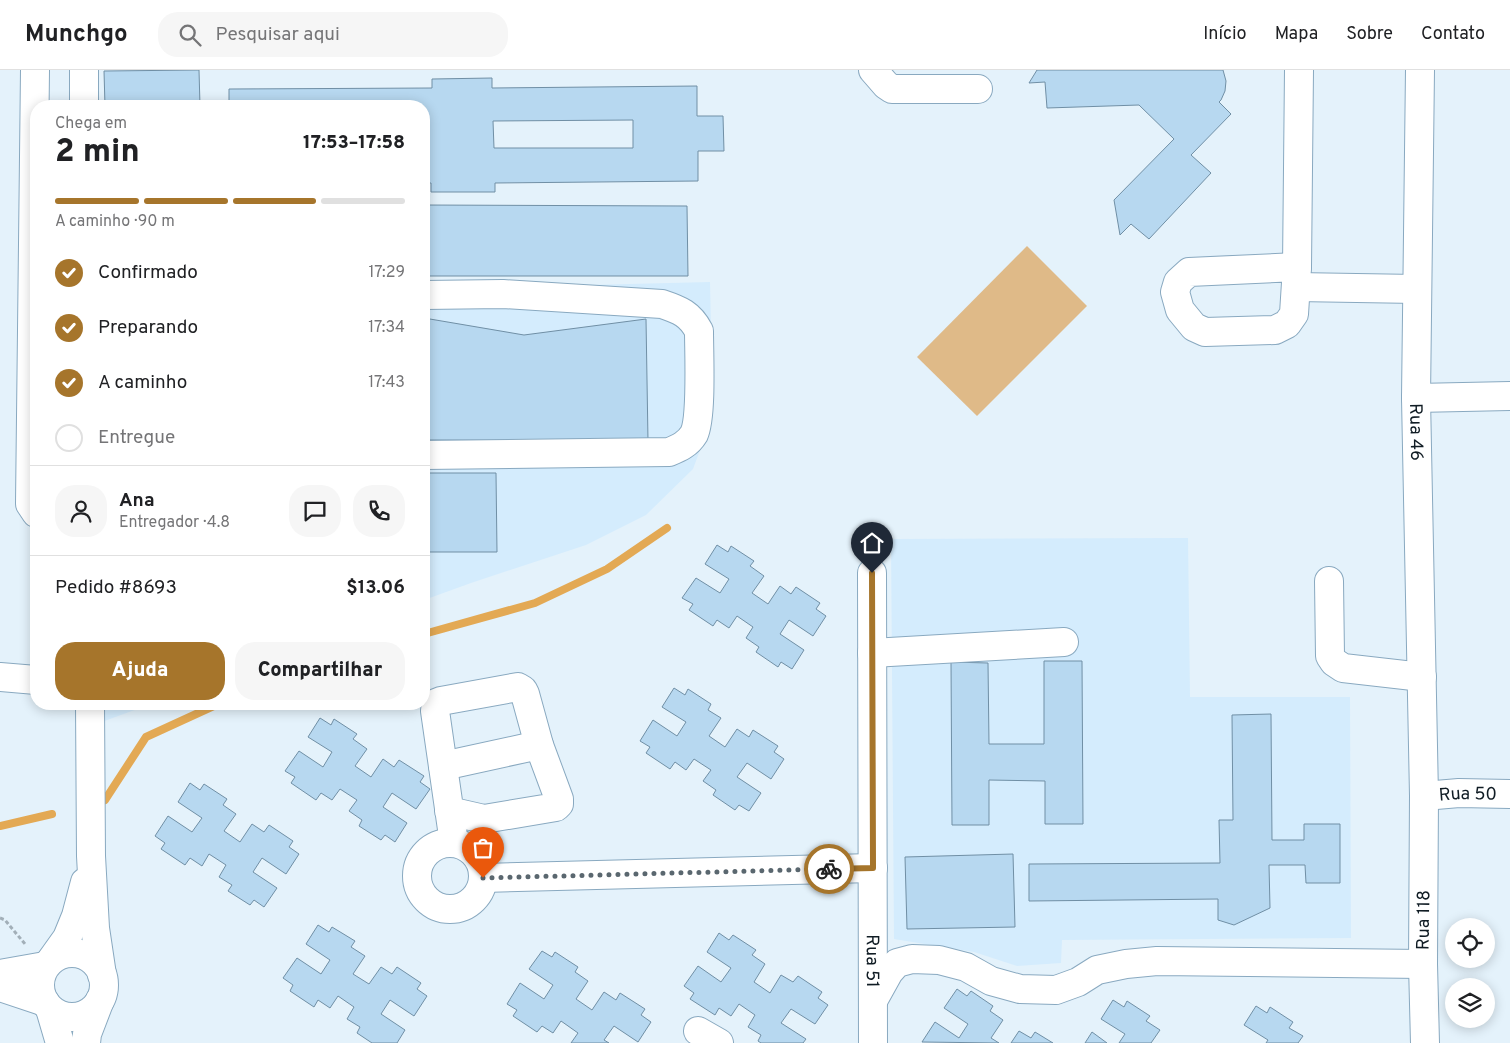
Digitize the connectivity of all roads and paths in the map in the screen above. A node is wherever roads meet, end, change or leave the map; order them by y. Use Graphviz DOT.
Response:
graph roads {
  1 [pos="35,70"];
  2 [pos="84,70"];
  3 [pos="1299,70"];
  4 [pos="1420,70"];
  5 [pos="887,76"];
  6 [pos="978,89"];
  7 [pos="35,100"];
  8 [pos="84,100"];
  9 [pos="1417,289"];
  10 [pos="430,295"];
  11 [pos="1510,396"];
  12 [pos="1416,398"];
  13 [pos="430,455"];
  14 [pos="872,573"];
  15 [pos="1330,581"];
  16 [pos="1064,642"];
  17 [pos="872,653"];
  18 [pos="0,677"];
  19 [pos="1422,677"];
  20 [pos="30,680"];
  21 [pos="90,710"];
  22 [pos="539,745"];
  23 [pos="443,766"];
  24 [pos="1510,794"];
  25 [pos="1424,796"];
  26 [pos="450,811"];
  27 [pos="454,843"];
  28 [pos="90,856"];
  29 [pos="873,873"];
  30 [pos="483,878"];
  31 [pos="873,907"];
  32 [pos="0,918"];
  33 [pos="912,959"];
  34 [pos="1423,964"];
  35 [pos="44,965"];
  36 [pos="0,974"];
  37 [pos="102,985"];
  38 [pos="0,987"];
  39 [pos="874,999"];
  40 [pos="47,1006"];
  41 [pos="60,1043"];
  42 [pos="86,1043"];
  43 [pos="873,1043"];
  44 [pos="1425,1043"];
  1 -- 7 [label="street"];
  2 -- 8 [label="street"];
  3 -- 9 [label="street"];
  4 -- 9 [label="street, Rua 46"];
  5 -- 6 [label="street"];
  9 -- 12 [label="street, Rua 46"];
  10 -- 13 [label="street"];
  11 -- 12 [label="street"];
  12 -- 19 [label="street, Rua 46"];
  14 -- 17 [label="street, Rua 51"];
  15 -- 19 [label="street"];
  16 -- 17 [label="street"];
  17 -- 29 [label="street, Rua 51"];
  18 -- 20 [label="street"];
  19 -- 25 [label="street, Rua 46"];
  21 -- 28 [label="street"];
  22 -- 23 [label="street"];
  22 -- 23 [label="street"];
  22 -- 26 [label="street"];
  23 -- 26 [label="street"];
  24 -- 25 [label="street, Rua 50"];
  25 -- 34 [label="street, Rua 118"];
  26 -- 27 [label="street"];
  27 -- 30 [label="street"];
  27 -- 30 [label="street"];
  28 -- 35 [label="street"];
  28 -- 37 [label="street"];
  29 -- 30 [label="street"];
  29 -- 31 [label="street, Rua 51"];
  31 -- 33 [label="street"];
  31 -- 39 [label="street, Rua 51"];
  32 -- 35 [label="path"];
  33 -- 34 [label="street"];
  33 -- 39 [label="street"];
  34 -- 44 [label="street, Rua 118"];
  35 -- 36 [label="street"];
  35 -- 37 [label="street"];
  35 -- 40 [label="street"];
  37 -- 40 [label="street"];
  37 -- 42 [label="street"];
  38 -- 40 [label="street"];
  39 -- 43 [label="street, Rua 51"];
  40 -- 41 [label="street"];
}
